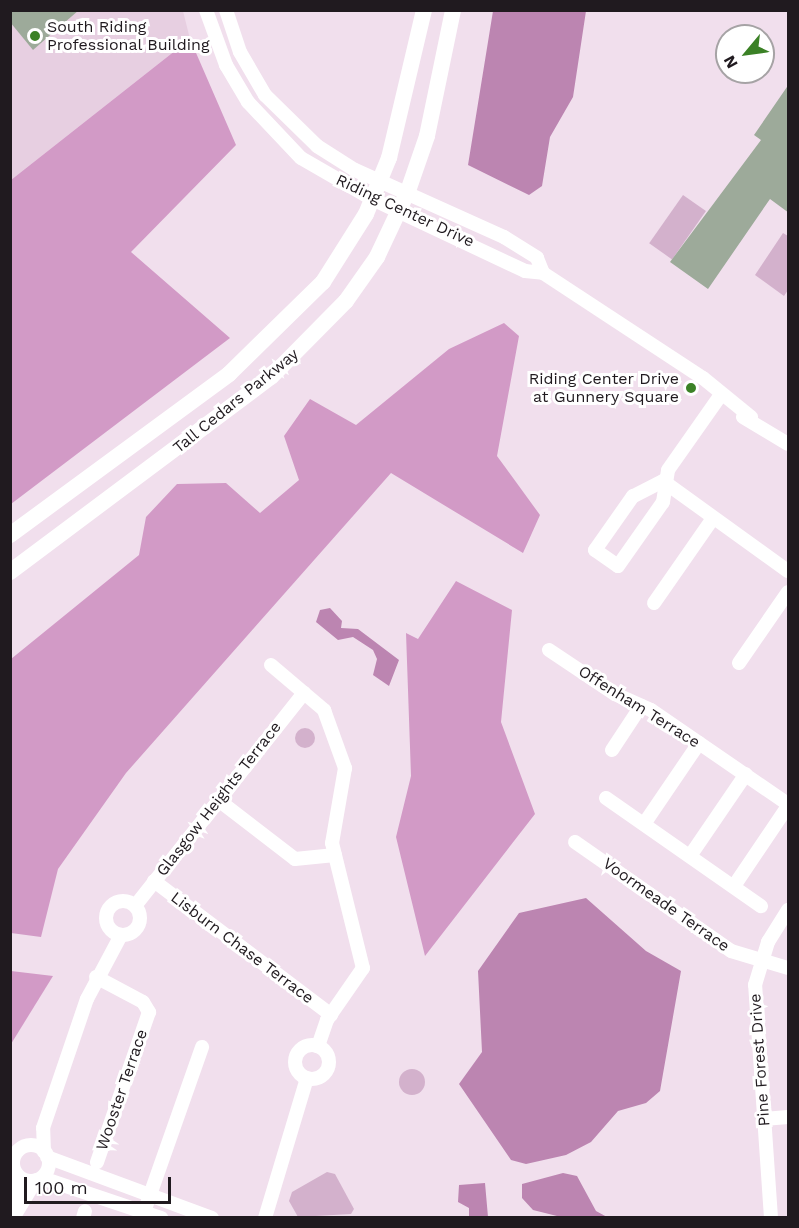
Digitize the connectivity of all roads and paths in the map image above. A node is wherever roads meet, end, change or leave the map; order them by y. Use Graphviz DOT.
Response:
graph roads {
  1 [pos="206,10"];
  2 [pos="226,10"];
  3 [pos="424,10"];
  4 [pos="453,10"];
  5 [pos="380,180"];
  6 [pos="408,191"];
  7 [pos="372,199"];
  8 [pos="400,211"];
  9 [pos="543,273"];
  10 [pos="688,373"];
  11 [pos="719,397"];
  12 [pos="751,417"];
  13 [pos="789,444"];
  14 [pos="663,480"];
  15 [pos="713,518"];
  16 [pos="10,536"];
  17 [pos="789,571"];
  18 [pos="10,572"];
  19 [pos="789,592"];
  20 [pos="654,603"];
  21 [pos="549,650"];
  22 [pos="739,663"];
  23 [pos="271,665"];
  24 [pos="304,693"];
  25 [pos="641,706"];
  26 [pos="699,743"];
  27 [pos="612,750"];
  28 [pos="746,774"];
  29 [pos="606,798"];
  30 [pos="217,799"];
  31 [pos="789,805"];
  32 [pos="644,824"];
  33 [pos="575,842"];
  34 [pos="335,855"];
  35 [pos="690,856"];
  36 [pos="154,881"];
  37 [pos="734,886"];
  38 [pos="135,906"];
  39 [pos="761,906"];
  40 [pos="789,910"];
  41 [pos="121,935"];
  42 [pos="760,962"];
  43 [pos="789,968"];
  44 [pos="96,977"];
  45 [pos="331,1015"];
  46 [pos="202,1047"];
  47 [pos="318,1047"];
  48 [pos="307,1078"];
  49 [pos="789,1117"];
  50 [pos="764,1119"];
  51 [pos="43,1128"];
  52 [pos="24,1146"];
  53 [pos="46,1154"];
  54 [pos="97,1162"];
  55 [pos="14,1170"];
  56 [pos="39,1179"];
  57 [pos="149,1196"];
  58 [pos="10,1206"];
  59 [pos="10,1211"];
  60 [pos="144,1212"];
  61 [pos="13,1217"];
  62 [pos="161,1218"];
  63 [pos="212,1218"];
  64 [pos="265,1218"];
  65 [pos="771,1218"];
  1 -- 7 [label="street, Riding Center Drive"];
  2 -- 5 [label="street, Riding Center Drive"];
  3 -- 5 [label="main road, Tall Cedars Parkway"];
  4 -- 6 [label="main road, Tall Cedars Parkway"];
  5 -- 6 [label="street, Riding Center Drive"];
  5 -- 7 [label="main road, Tall Cedars Parkway"];
  6 -- 8 [label="main road, Tall Cedars Parkway"];
  6 -- 9 [label="street, Riding Center Drive"];
  7 -- 8 [label="street, Riding Center Drive"];
  7 -- 16 [label="main road, Tall Cedars Parkway"];
  8 -- 9 [label="street, Riding Center Drive"];
  8 -- 18 [label="main road, Tall Cedars Parkway"];
  9 -- 10 [label="street, Riding Center Drive"];
  10 -- 11 [label="street, Riding Center Drive"];
  10 -- 12 [label="street, Riding Center Drive"];
  11 -- 12 [label="street, Riding Center Drive"];
  11 -- 14 [label="street"];
  12 -- 13 [label="street, Riding Center Drive"];
  14 -- 14 [label="street"];
  14 -- 15 [label="street"];
  15 -- 17 [label="street"];
  15 -- 20 [label="street"];
  19 -- 22 [label="street"];
  21 -- 25 [label="street, Offenham Terrace"];
  23 -- 24 [label="street"];
  24 -- 30 [label="street, Glasgow Heights Terrace"];
  24 -- 34 [label="street"];
  25 -- 26 [label="street, Offenham Terrace"];
  25 -- 27 [label="street"];
  26 -- 28 [label="street, Offenham Terrace"];
  26 -- 32 [label="street"];
  28 -- 31 [label="street, Offenham Terrace"];
  28 -- 35 [label="street"];
  29 -- 32 [label="street"];
  30 -- 34 [label="street"];
  30 -- 36 [label="street, Glasgow Heights Terrace"];
  31 -- 37 [label="street"];
  32 -- 35 [label="street"];
  33 -- 42 [label="street, Voormeade Terrace"];
  34 -- 45 [label="street"];
  35 -- 37 [label="street"];
  36 -- 38 [label="street, Glasgow Heights Terrace"];
  36 -- 45 [label="street, Lisburn Chase Terrace"];
  37 -- 39 [label="street"];
  38 -- 41 [label="street"];
  38 -- 41 [label="street"];
  40 -- 42 [label="street, Pine Forest Drive"];
  41 -- 44 [label="street"];
  42 -- 43 [label="street, Voormeade Terrace"];
  42 -- 50 [label="street, Pine Forest Drive"];
  44 -- 51 [label="street"];
  44 -- 54 [label="street, Wooster Terrace"];
  45 -- 47 [label="street"];
  46 -- 57 [label="street"];
  47 -- 48 [label="street"];
  47 -- 48 [label="street"];
  48 -- 64 [label="street"];
  49 -- 50 [label="street"];
  50 -- 65 [label="street, Pine Forest Drive"];
  51 -- 52 [label="street"];
  51 -- 53 [label="street"];
  52 -- 53 [label="street"];
  52 -- 55 [label="street"];
  53 -- 56 [label="street"];
  53 -- 57 [label="street"];
  55 -- 56 [label="street"];
  55 -- 58 [label="street"];
  56 -- 60 [label="street"];
  56 -- 61 [label="street"];
  57 -- 60 [label="street"];
  57 -- 63 [label="street"];
  59 -- 61 [label="street"];
  60 -- 62 [label="street"];
}
